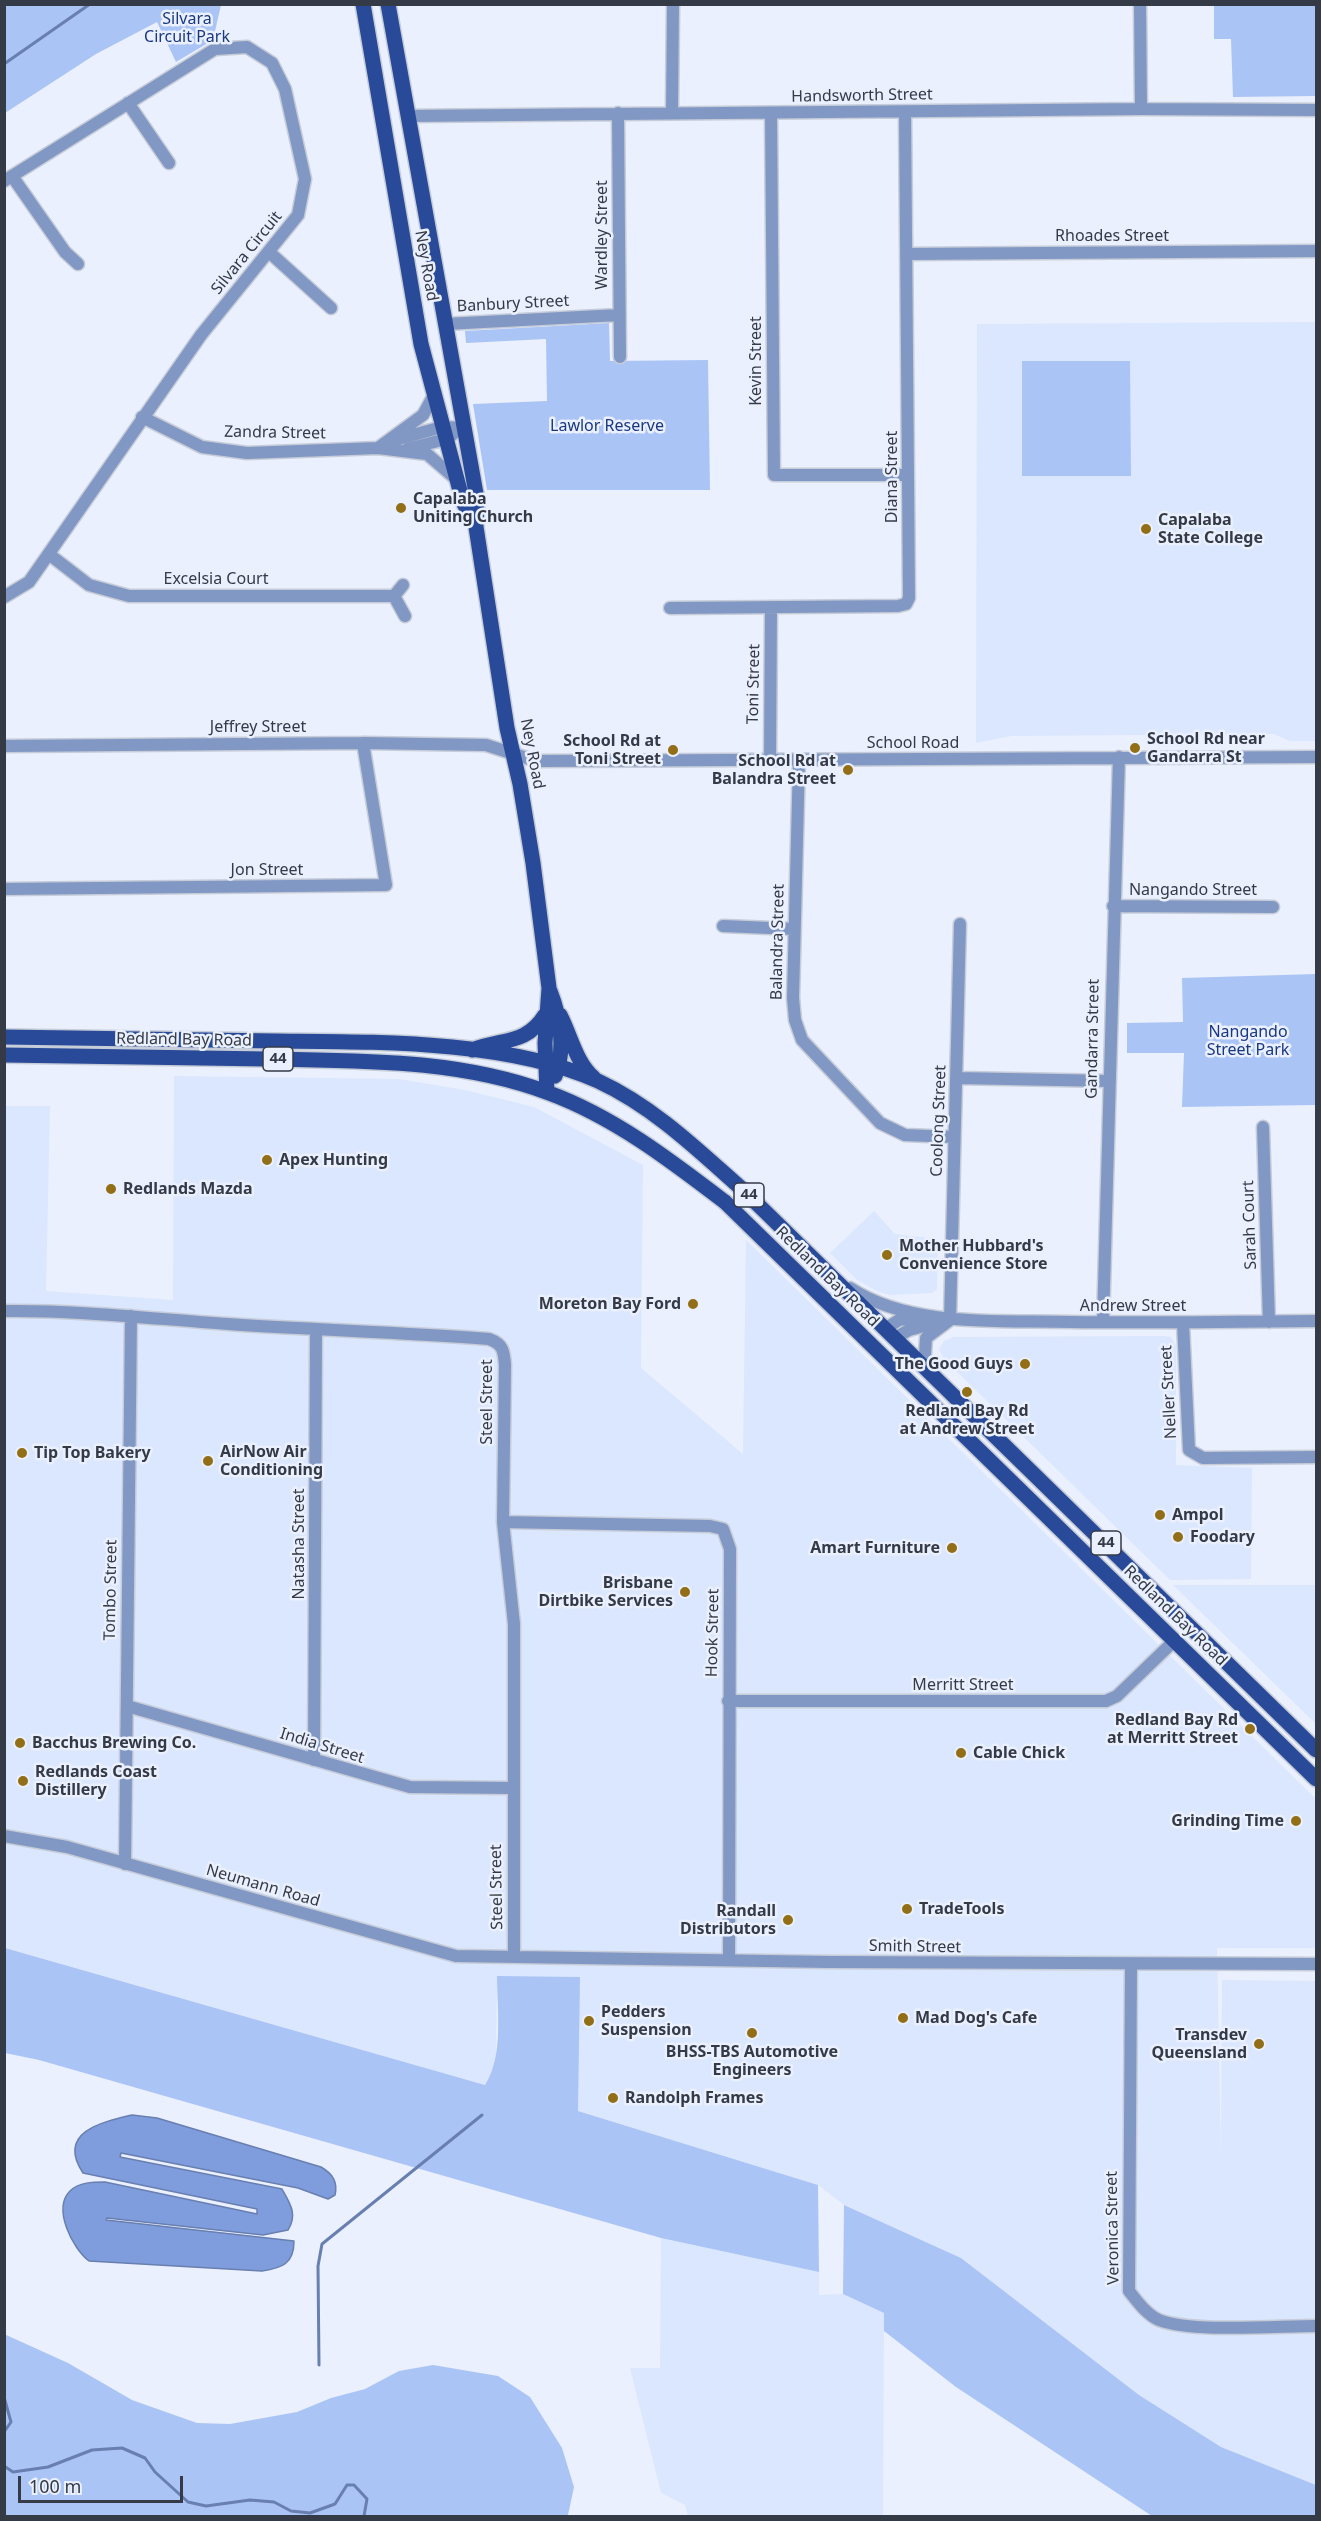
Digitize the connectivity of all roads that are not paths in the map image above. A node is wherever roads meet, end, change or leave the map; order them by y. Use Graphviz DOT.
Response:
graph roads {
  1 [pos="363,4"];
  2 [pos="388,4"];
  3 [pos="673,4"];
  4 [pos="1140,4"];
  5 [pos="128,103"];
  6 [pos="1141,109"];
  7 [pos="1317,110"];
  8 [pos="672,112"];
  9 [pos="905,112"];
  10 [pos="618,113"];
  11 [pos="771,113"];
  12 [pos="407,116"];
  13 [pos="169,162"];
  14 [pos="8,179"];
  15 [pos="1317,251"];
  16 [pos="269,252"];
  17 [pos="907,254"];
  18 [pos="78,264"];
  19 [pos="331,308"];
  20 [pos="619,315"];
  21 [pos="445,324"];
  22 [pos="620,357"];
  23 [pos="434,395"];
  24 [pos="142,417"];
  25 [pos="462,428"];
  26 [pos="444,433"];
  27 [pos="382,445"];
  28 [pos="404,450"];
  29 [pos="908,475"];
  30 [pos="456,479"];
  31 [pos="476,527"];
  32 [pos="50,555"];
  33 [pos="403,585"];
  34 [pos="394,596"];
  35 [pos="4,597"];
  36 [pos="771,607"];
  37 [pos="670,608"];
  38 [pos="405,616"];
  39 [pos="363,743"];
  40 [pos="4,746"];
  41 [pos="511,752"];
  42 [pos="1119,757"];
  43 [pos="1317,758"];
  44 [pos="770,760"];
  45 [pos="799,760"];
  46 [pos="4,889"];
  47 [pos="1113,906"];
  48 [pos="1273,907"];
  49 [pos="960,924"];
  50 [pos="723,926"];
  51 [pos="794,929"];
  52 [pos="551,1013"];
  53 [pos="4,1037"];
  54 [pos="472,1050"];
  55 [pos="4,1055"];
  56 [pos="551,1065"];
  57 [pos="957,1078"];
  58 [pos="598,1081"];
  59 [pos="1109,1081"];
  60 [pos="548,1092"];
  61 [pos="1263,1127"];
  62 [pos="954,1137"];
  63 [pos="838,1281"];
  64 [pos="4,1311"];
  65 [pos="131,1316"];
  66 [pos="929,1316"];
  67 [pos="950,1320"];
  68 [pos="1317,1321"];
  69 [pos="1103,1322"];
  70 [pos="1269,1322"];
  71 [pos="1183,1323"];
  72 [pos="316,1329"];
  73 [pos="890,1333"];
  74 [pos="874,1348"];
  75 [pos="930,1372"];
  76 [pos="1317,1457"];
  77 [pos="503,1522"];
  78 [pos="1174,1641"];
  79 [pos="728,1701"];
  80 [pos="127,1706"];
  81 [pos="1317,1750"];
  82 [pos="314,1760"];
  83 [pos="1317,1779"];
  84 [pos="512,1788"];
  85 [pos="4,1836"];
  86 [pos="125,1864"];
  87 [pos="514,1957"];
  88 [pos="729,1960"];
  89 [pos="1317,1964"];
  90 [pos="1131,1965"];
  91 [pos="1317,2326"];
  1 -- 23 [label="main road, Ney Road"];
  2 -- 12 [label="main road, Ney Road"];
  3 -- 8 [label="street"];
  4 -- 6 [label="street"];
  5 -- 13 [label="street"];
  5 -- 14 [label="street, Silvara Circuit"];
  5 -- 16 [label="street, Silvara Circuit"];
  6 -- 7 [label="street, Handsworth Street"];
  6 -- 9 [label="street, Handsworth Street"];
  8 -- 10 [label="street, Handsworth Street"];
  8 -- 11 [label="street, Handsworth Street"];
  9 -- 11 [label="street, Handsworth Street"];
  9 -- 17 [label="street, Diana Street"];
  10 -- 12 [label="street, Handsworth Street"];
  10 -- 20 [label="street, Wardley Street"];
  11 -- 29 [label="street, Kevin Street"];
  12 -- 21 [label="main road, Ney Road"];
  14 -- 18 [label="street"];
  15 -- 17 [label="street, Rhoades Street"];
  16 -- 19 [label="street"];
  16 -- 24 [label="street, Silvara Circuit"];
  17 -- 29 [label="street, Diana Street"];
  20 -- 21 [label="street, Banbury Street"];
  20 -- 22 [label="street, Wardley Street"];
  21 -- 25 [label="main road, Ney Road"];
  23 -- 26 [label="main road, Ney Road"];
  23 -- 27 [label="street"];
  24 -- 27 [label="street, Zandra Street"];
  24 -- 32 [label="street, Silvara Circuit"];
  25 -- 26 [label="street, Zandra Street"];
  25 -- 31 [label="main road, Ney Road"];
  26 -- 27 [label="street, Zandra Street"];
  26 -- 28 [label="street, Zandra Street"];
  26 -- 30 [label="main road, Ney Road"];
  27 -- 28 [label="street, Zandra Street"];
  28 -- 30 [label="street, Zandra Street"];
  29 -- 36 [label="street, Diana Street"];
  30 -- 31 [label="main road, Ney Road"];
  31 -- 41 [label="main road, Ney Road"];
  32 -- 34 [label="street, Excelsia Court"];
  32 -- 35 [label="street, Silvara Circuit"];
  33 -- 34 [label="street"];
  34 -- 38 [label="street"];
  36 -- 37 [label="street, Diana Street"];
  36 -- 44 [label="street, Toni Street"];
  39 -- 40 [label="street, Jeffrey Street"];
  39 -- 41 [label="street, Jeffrey Street"];
  39 -- 46 [label="street, Jon Street"];
  41 -- 44 [label="street, School Road"];
  41 -- 52 [label="main road, Ney Road"];
  42 -- 43 [label="street, School Road"];
  42 -- 45 [label="street, School Road"];
  42 -- 47 [label="street, Gandarra Street"];
  44 -- 45 [label="street, School Road"];
  45 -- 51 [label="street, Balandra Street"];
  47 -- 48 [label="street, Nangando Street"];
  47 -- 59 [label="street, Gandarra Street"];
  49 -- 57 [label="street, Coolong Street"];
  50 -- 51 [label="street"];
  51 -- 62 [label="street, Balandra Street"];
  52 -- 54 [label="main road"];
  52 -- 56 [label="main road, Ney Road"];
  52 -- 58 [label="main road"];
  53 -- 54 [label="main road, Redland Bay Road / 44"];
  54 -- 56 [label="main road, Redland Bay Road / 44"];
  55 -- 60 [label="main road, Redland Bay Road / 44"];
  56 -- 58 [label="main road, Redland Bay Road / 44"];
  56 -- 60 [label="main road, Ney Road"];
  57 -- 59 [label="street"];
  57 -- 62 [label="street, Coolong Street"];
  58 -- 63 [label="main road, Redland Bay Road / 44"];
  59 -- 69 [label="street, Gandarra Street"];
  60 -- 74 [label="main road, Redland Bay Road / 44"];
  61 -- 70 [label="street, Sarah Court"];
  62 -- 67 [label="street, Coolong Street"];
  63 -- 66 [label="street, Andrew Street"];
  63 -- 73 [label="main road, Redland Bay Road / 44"];
  64 -- 65 [label="street, Steel Street"];
  65 -- 72 [label="street, Steel Street"];
  65 -- 80 [label="street, Tombo Street"];
  66 -- 67 [label="street, Andrew Street"];
  66 -- 73 [label="street, Andrew Street"];
  67 -- 69 [label="street, Andrew Street"];
  67 -- 73 [label="street, Andrew Street"];
  67 -- 75 [label="street"];
  68 -- 70 [label="street, Andrew Street"];
  69 -- 71 [label="street, Andrew Street"];
  70 -- 71 [label="street, Andrew Street"];
  71 -- 76 [label="street, Neller Street"];
  72 -- 77 [label="street, Steel Street"];
  72 -- 82 [label="street, Natasha Street"];
  73 -- 74 [label="main road"];
  73 -- 75 [label="main road, Redland Bay Road / 44"];
  74 -- 78 [label="main road, Redland Bay Road / 44"];
  75 -- 81 [label="main road, Redland Bay Road / 44"];
  77 -- 79 [label="street, Hook Street"];
  77 -- 84 [label="street, Steel Street"];
  78 -- 79 [label="street, Merritt Street"];
  78 -- 83 [label="main road, Redland Bay Road / 44"];
  79 -- 88 [label="street, Hook Street"];
  80 -- 82 [label="street, India Street"];
  80 -- 86 [label="street, Tombo Street"];
  82 -- 84 [label="street, India Street"];
  84 -- 87 [label="street, Steel Street"];
  85 -- 86 [label="street, Neumann Road"];
  86 -- 87 [label="street, Neumann Road"];
  87 -- 88 [label="street, Smith Street"];
  88 -- 90 [label="street, Smith Street"];
  89 -- 90 [label="street, Smith Street"];
  90 -- 91 [label="street, Veronica Street"];
}
